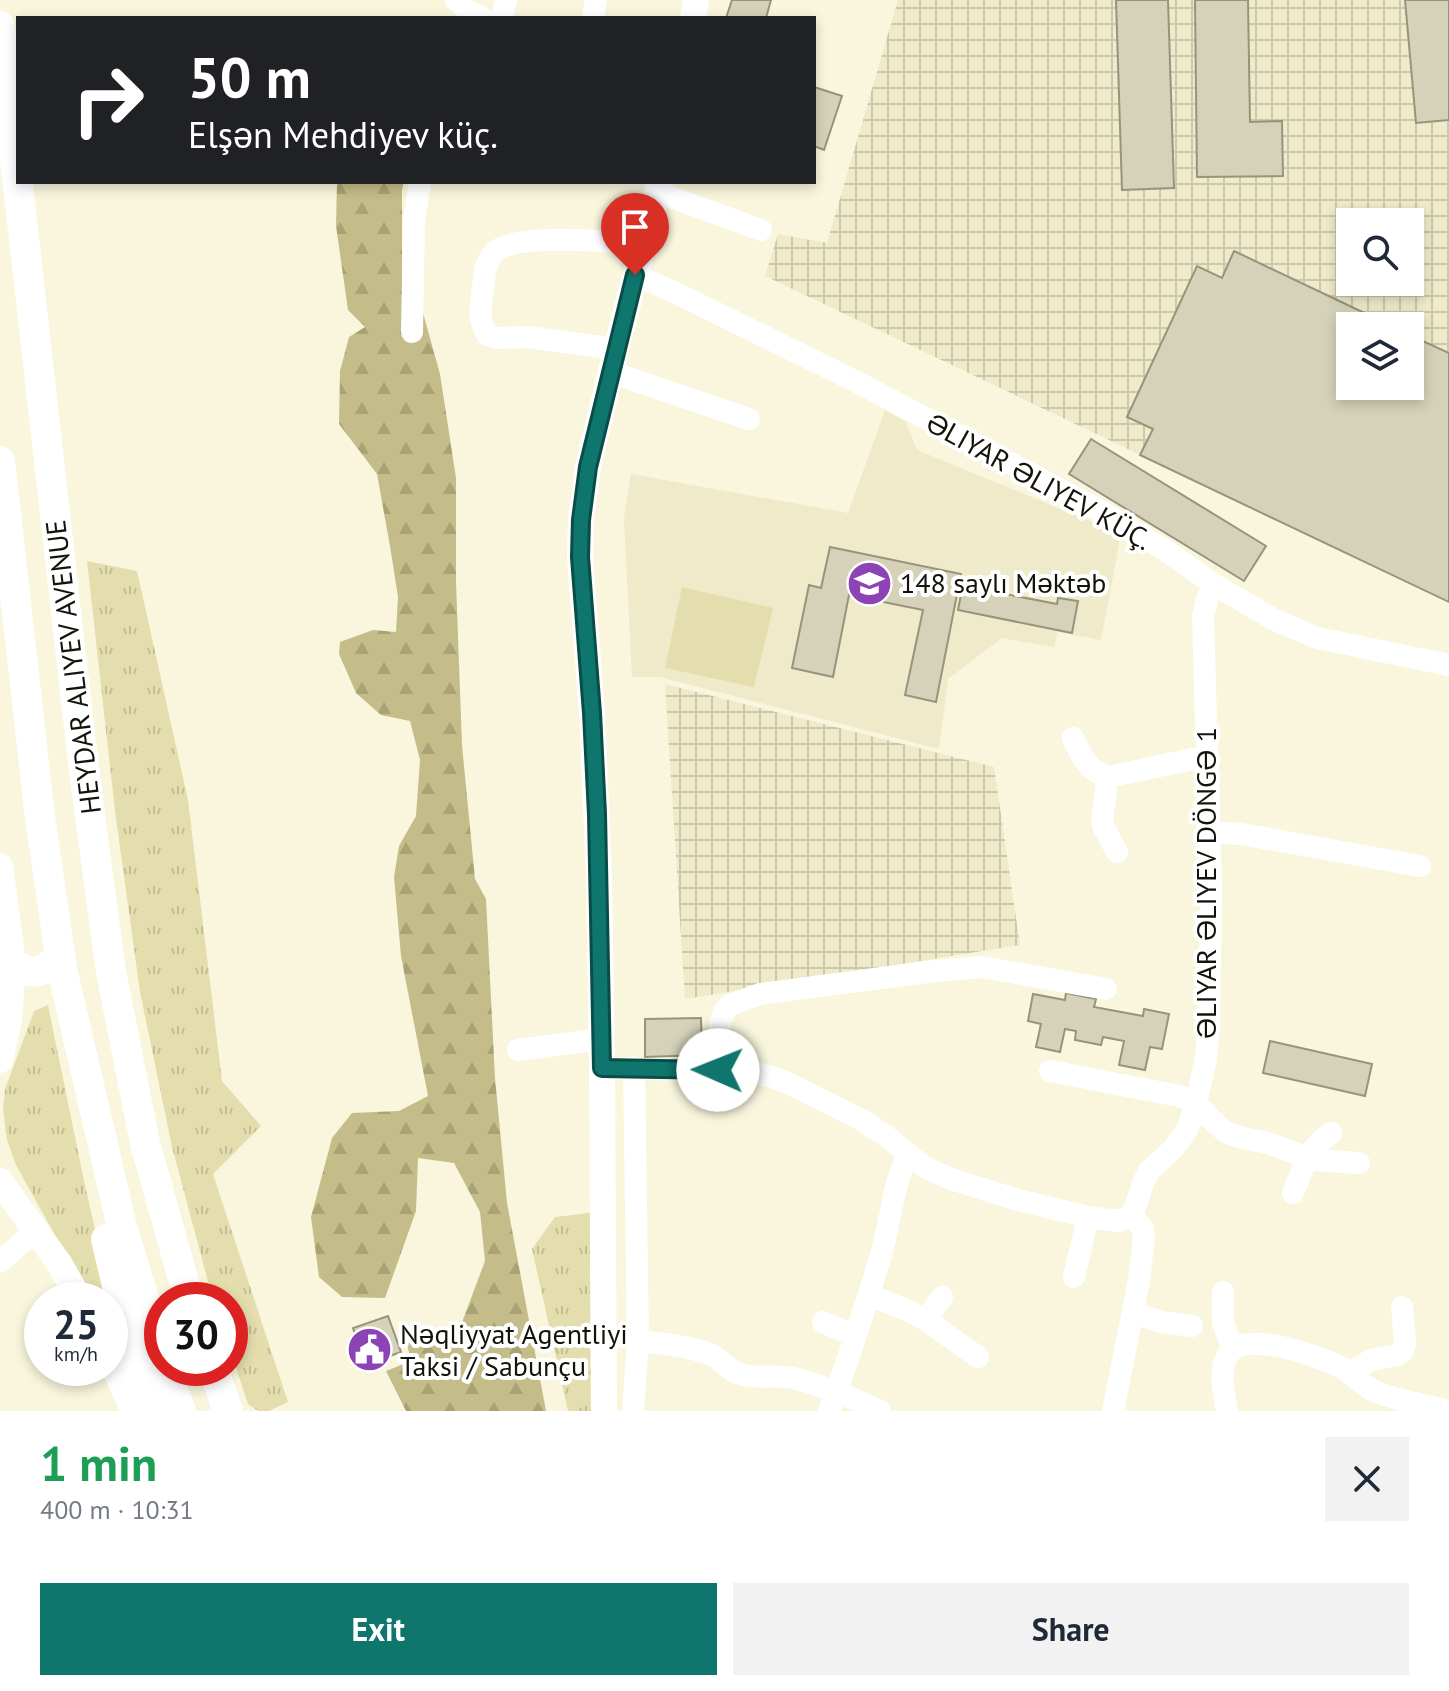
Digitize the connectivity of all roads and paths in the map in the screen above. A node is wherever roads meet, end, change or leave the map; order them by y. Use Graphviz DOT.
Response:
graph roads {
  1 [pos="456,0"];
  2 [pos="477,16"];
  3 [pos="0,26"];
  4 [pos="16,168"];
  5 [pos="18,184"];
  6 [pos="420,184"];
  7 [pos="658,187"];
  8 [pos="761,230"];
  9 [pos="643,244"];
  10 [pos="635,275"];
  11 [pos="412,332"];
  12 [pos="613,360"];
  13 [pos="749,419"];
  14 [pos="0,461"];
  15 [pos="1215,585"];
  16 [pos="1449,665"];
  17 [pos="1073,738"];
  18 [pos="1207,756"];
  19 [pos="1108,777"];
  20 [pos="1210,832"];
  21 [pos="1117,852"];
  22 [pos="0,866"];
  23 [pos="1420,866"];
  24 [pos="61,961"];
  25 [pos="13,963"];
  26 [pos="1106,989"];
  27 [pos="602,1039"];
  28 [pos="518,1050"];
  29 [pos="0,1060"];
  30 [pos="602,1068"];
  31 [pos="634,1068"];
  32 [pos="718,1070"];
  33 [pos="1050,1071"];
  34 [pos="1196,1103"];
  35 [pos="1331,1133"];
  36 [pos="908,1155"];
  37 [pos="1308,1158"];
  38 [pos="1359,1163"];
  39 [pos="0,1181"];
  40 [pos="1293,1193"];
  41 [pos="1130,1216"];
  42 [pos="1088,1217"];
  43 [pos="36,1230"];
  44 [pos="0,1262"];
  45 [pos="1074,1277"];
  46 [pos="70,1282"];
  47 [pos="184,1282"];
  48 [pos="1223,1292"];
  49 [pos="869,1295"];
  50 [pos="942,1297"];
  51 [pos="144,1299"];
  52 [pos="1402,1307"];
  53 [pos="1133,1313"];
  54 [pos="926,1320"];
  55 [pos="823,1322"];
  56 [pos="1192,1326"];
  57 [pos="854,1336"];
  58 [pos="638,1341"];
  59 [pos="1233,1350"];
  60 [pos="978,1357"];
  61 [pos="1349,1373"];
  62 [pos="123,1386"];
  63 [pos="172,1386"];
  64 [pos="219,1386"];
  65 [pos="833,1401"];
  66 [pos="134,1411"];
  67 [pos="150,1411"];
  68 [pos="181,1411"];
  69 [pos="228,1411"];
  70 [pos="604,1411"];
  71 [pos="633,1411"];
  72 [pos="880,1411"];
  73 [pos="1113,1411"];
  74 [pos="1227,1411"];
  75 [pos="1449,1411"];
  1 -- 2 [label="street"];
  3 -- 4 [label="highway, HEYDAR ALIYEV AVENUE"];
  5 -- 47 [label="highway, HEYDAR ALIYEV AVENUE"];
  6 -- 11 [label="street"];
  7 -- 8 [label="street"];
  7 -- 9 [label="main road"];
  9 -- 10 [label="main road"];
  9 -- 12 [label="street"];
  10 -- 12 [label="main road"];
  10 -- 15 [label="street, ƏLIYAR ƏLIYEV KÜÇ."];
  12 -- 13 [label="street"];
  12 -- 27 [label="main road"];
  14 -- 24 [label="highway, HEYDAR ALIYEV AVENUE"];
  15 -- 16 [label="street, ƏLIYAR ƏLIYEV KÜÇ."];
  15 -- 18 [label="street, ƏLIYAR ƏLIYEV DÖNGƏ 1"];
  17 -- 19 [label="street"];
  18 -- 19 [label="street"];
  18 -- 20 [label="street, ƏLIYAR ƏLIYEV DÖNGƏ 1"];
  19 -- 21 [label="street"];
  20 -- 23 [label="street"];
  20 -- 34 [label="street, ƏLIYAR ƏLIYEV DÖNGƏ 1"];
  22 -- 25 [label="main road"];
  24 -- 25 [label="highway"];
  24 -- 51 [label="highway, HEYDAR ALIYEV AVENUE"];
  24 -- 67 [label="highway"];
  25 -- 29 [label="main road"];
  26 -- 32 [label="street"];
  27 -- 28 [label="street"];
  27 -- 30 [label="main road"];
  30 -- 31 [label="street"];
  30 -- 70 [label="main road"];
  31 -- 32 [label="street"];
  31 -- 58 [label="street"];
  32 -- 36 [label="street"];
  33 -- 34 [label="street"];
  34 -- 37 [label="street"];
  34 -- 41 [label="street, ƏLIYAR ƏLIYEV DÖNGƏ 1"];
  35 -- 37 [label="street"];
  36 -- 42 [label="street"];
  36 -- 49 [label="street"];
  37 -- 38 [label="street"];
  37 -- 40 [label="street"];
  39 -- 43 [label="main road"];
  41 -- 42 [label="street"];
  41 -- 53 [label="street"];
  42 -- 45 [label="street"];
  43 -- 44 [label="street"];
  43 -- 46 [label="main road"];
  48 -- 59 [label="street"];
  49 -- 54 [label="street"];
  49 -- 57 [label="street"];
  50 -- 54 [label="street"];
  52 -- 61 [label="street"];
  53 -- 56 [label="street"];
  53 -- 73 [label="street"];
  54 -- 60 [label="street"];
  55 -- 57 [label="street"];
  57 -- 65 [label="street"];
  58 -- 65 [label="street"];
  58 -- 71 [label="street"];
  59 -- 61 [label="street"];
  59 -- 74 [label="street"];
  61 -- 75 [label="street"];
  62 -- 66 [label="main road"];
  63 -- 68 [label="highway"];
  64 -- 69 [label="highway"];
  65 -- 72 [label="street"];
}
